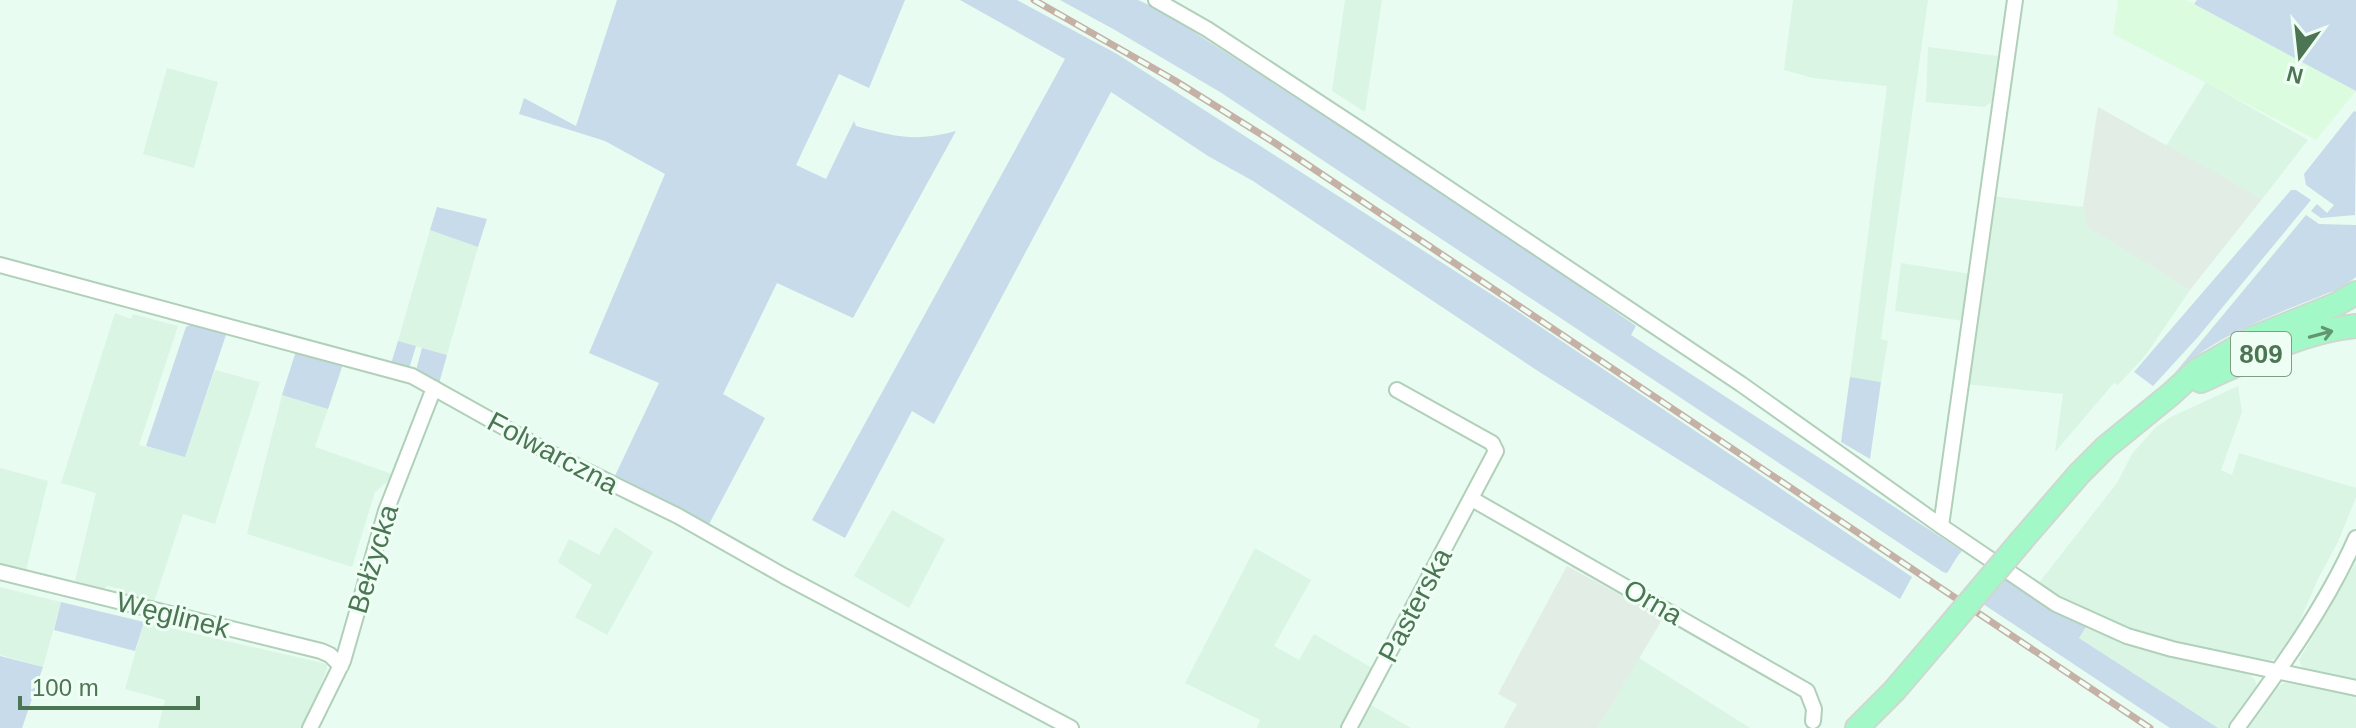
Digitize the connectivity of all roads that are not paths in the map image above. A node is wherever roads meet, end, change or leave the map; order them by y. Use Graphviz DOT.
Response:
graph roads {
  1 [pos="1156,0"];
  2 [pos="2015,0"];
  3 [pos="1174,4"];
  4 [pos="0,265"];
  5 [pos="2356,293"];
  6 [pos="2356,326"];
  7 [pos="434,388"];
  8 [pos="1397,390"];
  9 [pos="2171,394"];
  10 [pos="1472,499"];
  11 [pos="1941,526"];
  12 [pos="2356,538"];
  13 [pos="0,572"];
  14 [pos="341,666"];
  15 [pos="2278,671"];
  16 [pos="2356,688"];
  17 [pos="1813,721"];
  18 [pos="310,728"];
  19 [pos="1071,728"];
  20 [pos="1349,728"];
  21 [pos="1857,728"];
  22 [pos="2237,728"];
  1 -- 3 [label="street"];
  2 -- 11 [label="street"];
  3 -- 11 [label="street"];
  4 -- 7 [label="street, Folwarczna"];
  5 -- 9 [label="main road, 809"];
  9 -- 6 [label="main road, 809, one-way"];
  7 -- 14 [label="street, Bełżycka"];
  7 -- 19 [label="street, Folwarczna"];
  8 -- 10 [label="street, Pasterska"];
  9 -- 21 [label="main road, 809, bridge"];
  10 -- 17 [label="street, Orna"];
  10 -- 20 [label="street, Pasterska"];
  11 -- 15 [label="street"];
  12 -- 15 [label="street"];
  13 -- 14 [label="street, Węglinek"];
  14 -- 18 [label="street, Bełżycka"];
  15 -- 16 [label="street"];
  15 -- 22 [label="street"];
}
